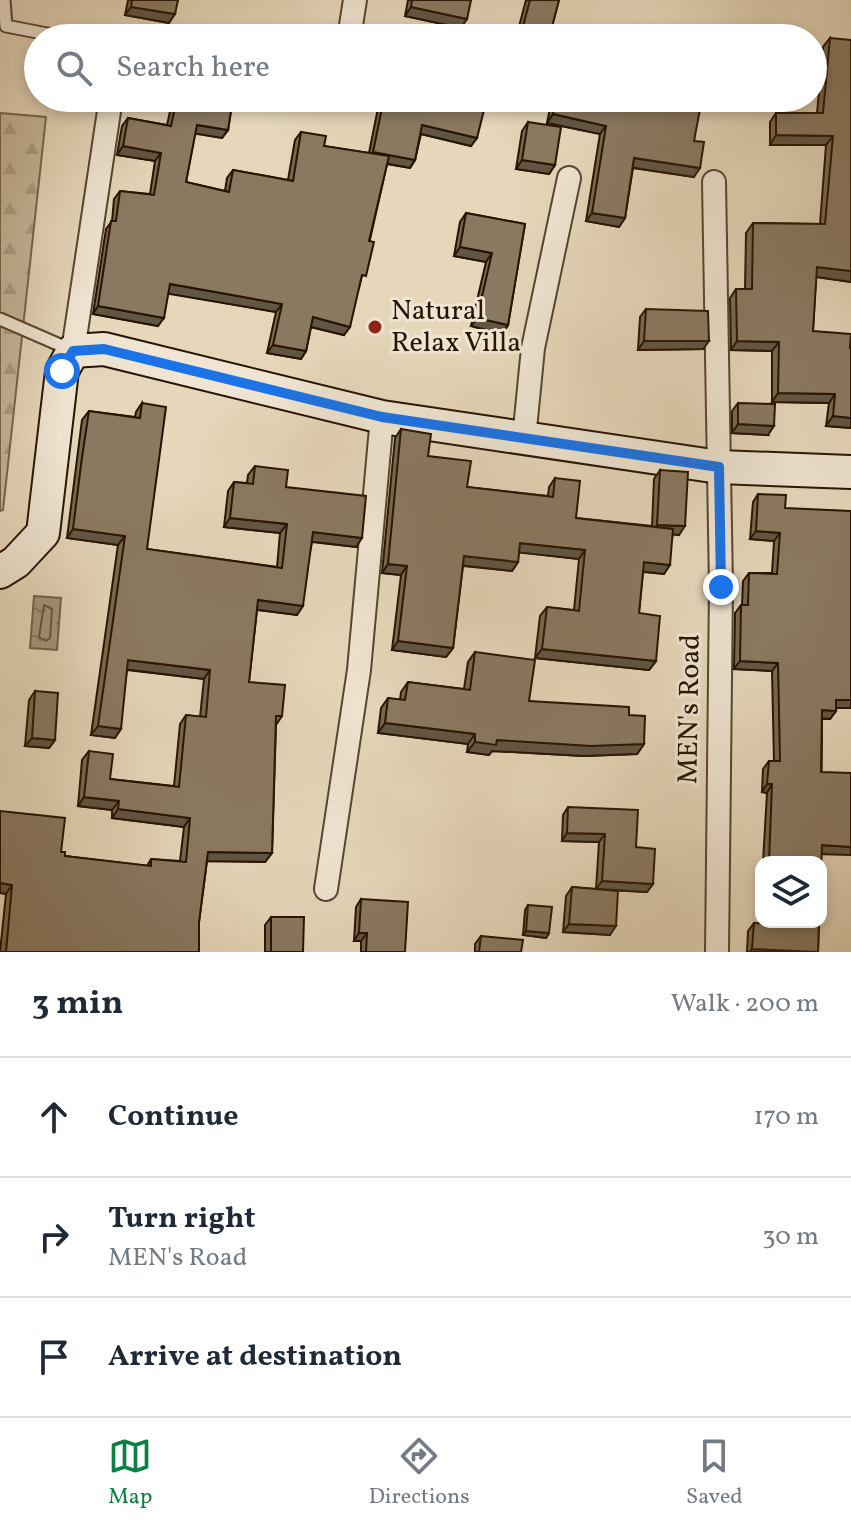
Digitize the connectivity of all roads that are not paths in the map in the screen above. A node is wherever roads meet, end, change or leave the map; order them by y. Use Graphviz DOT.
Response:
graph roads {
  1 [pos="4,0"];
  2 [pos="355,0"];
  3 [pos="351,24"];
  4 [pos="24,29"];
  5 [pos="109,112"];
  6 [pos="569,178"];
  7 [pos="714,182"];
  8 [pos="0,319"];
  9 [pos="73,351"];
  10 [pos="382,417"];
  11 [pos="524,439"];
  12 [pos="719,467"];
  13 [pos="851,472"];
  14 [pos="0,572"];
  15 [pos="326,889"];
  16 [pos="717,952"];
  1 -- 4 [label="lane"];
  2 -- 3 [label="street"];
  5 -- 9 [label="street"];
  6 -- 11 [label="street"];
  7 -- 12 [label="street, MEN's Road"];
  8 -- 9 [label="lane"];
  9 -- 10 [label="street"];
  9 -- 14 [label="street"];
  10 -- 11 [label="street"];
  10 -- 15 [label="street"];
  11 -- 12 [label="street"];
  12 -- 13 [label="street"];
  12 -- 16 [label="street, MEN's Road"];
}
